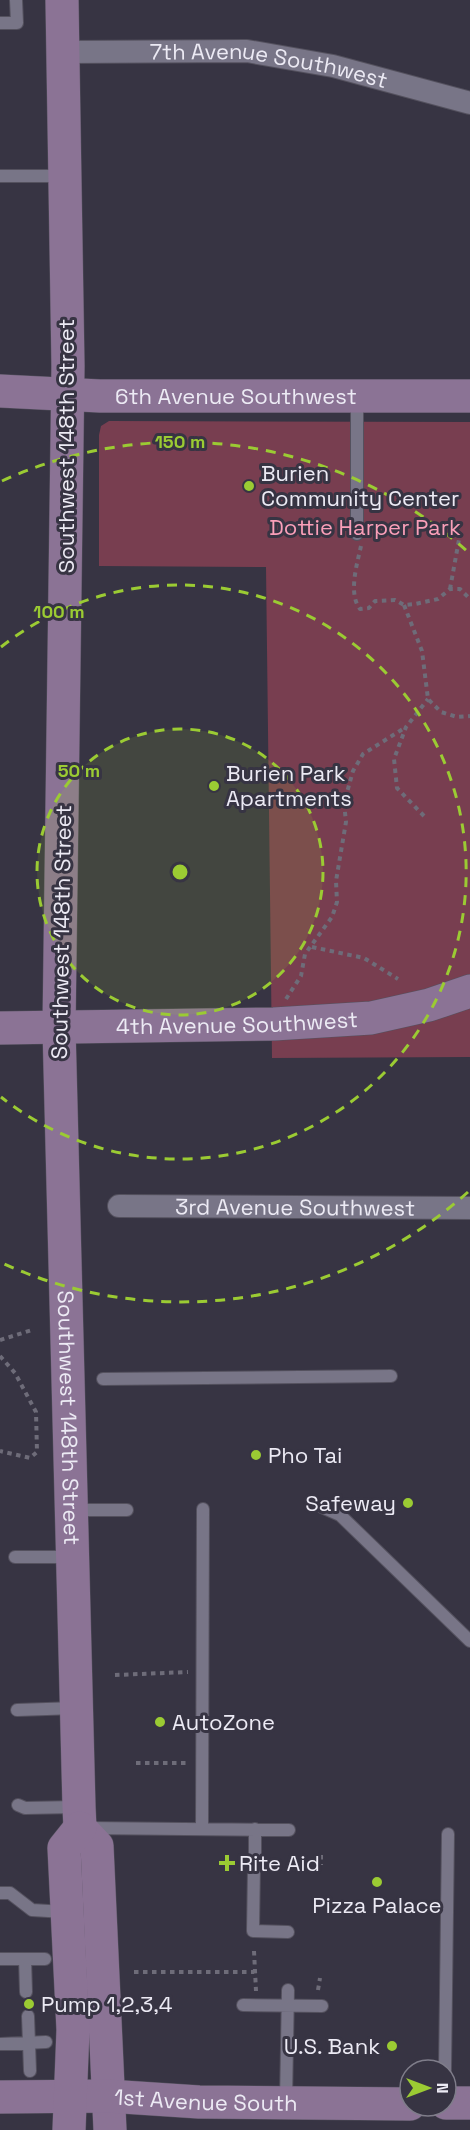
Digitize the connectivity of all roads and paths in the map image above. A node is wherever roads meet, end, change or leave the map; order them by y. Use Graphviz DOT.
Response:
graph roads {
  1 [pos="16,0"];
  2 [pos="62,0"];
  3 [pos="0,23"];
  4 [pos="63,52"];
  5 [pos="470,103"];
  6 [pos="0,176"];
  7 [pos="65,176"];
  8 [pos="0,391"];
  9 [pos="67,394"];
  10 [pos="470,396"];
  11 [pos="357,397"];
  12 [pos="460,534"];
  13 [pos="359,538"];
  14 [pos="450,589"];
  15 [pos="470,599"];
  16 [pos="404,604"];
  17 [pos="428,699"];
  18 [pos="470,716"];
  19 [pos="405,727"];
  20 [pos="424,816"];
  21 [pos="312,947"];
  22 [pos="398,979"];
  23 [pos="470,991"];
  24 [pos="273,1024"];
  25 [pos="0,1028"];
  26 [pos="59,1028"];
  27 [pos="119,1206"];
  28 [pos="470,1208"];
  29 [pos="32,1330"];
  30 [pos="0,1340"];
  31 [pos="0,1356"];
  32 [pos="391,1376"];
  33 [pos="103,1379"];
  34 [pos="0,1451"];
  35 [pos="322,1507"];
  36 [pos="203,1509"];
  37 [pos="73,1510"];
  38 [pos="127,1510"];
  39 [pos="15,1557"];
  40 [pos="74,1557"];
  41 [pos="470,1641"];
  42 [pos="115,1675"];
  43 [pos="188,1683"];
  44 [pos="77,1708"];
  45 [pos="17,1710"];
  46 [pos="188,1751"];
  47 [pos="136,1763"];
  48 [pos="18,1805"];
  49 [pos="80,1818"];
  50 [pos="202,1828"];
  51 [pos="255,1829"];
  52 [pos="290,1830"];
  53 [pos="448,1834"];
  54 [pos="255,1853"];
  55 [pos="321,1855"];
  56 [pos="321,1865"];
  57 [pos="254,1866"];
  58 [pos="0,1893"];
  59 [pos="67,1912"];
  60 [pos="288,1932"];
  61 [pos="254,1951"];
  62 [pos="0,1959"];
  63 [pos="25,1959"];
  64 [pos="45,1959"];
  65 [pos="134,1972"];
  66 [pos="254,1972"];
  67 [pos="320,1978"];
  68 [pos="264,1990"];
  69 [pos="288,1990"];
  70 [pos="311,1990"];
  71 [pos="26,1992"];
  72 [pos="243,2006"];
  73 [pos="287,2006"];
  74 [pos="322,2006"];
  75 [pos="28,2016"];
  76 [pos="46,2042"];
  77 [pos="29,2043"];
  78 [pos="0,2044"];
  79 [pos="446,2058"];
  80 [pos="30,2071"];
  81 [pos="108,2096"];
  82 [pos="0,2097"];
  83 [pos="70,2097"];
  84 [pos="286,2104"];
  85 [pos="398,2104"];
  86 [pos="69,2130"];
  87 [pos="110,2130"];
  1 -- 3 [label="lane"];
  2 -- 4 [label="main road, Southwest 148th Street"];
  4 -- 5 [label="street, 7th Avenue Southwest"];
  4 -- 7 [label="main road, Southwest 148th Street"];
  6 -- 7 [label="lane"];
  7 -- 9 [label="main road, Southwest 148th Street"];
  8 -- 9 [label="main road, 6th Avenue Southwest"];
  9 -- 11 [label="main road, 6th Avenue Southwest"];
  9 -- 26 [label="main road, Southwest 148th Street"];
  10 -- 11 [label="main road, 6th Avenue Southwest"];
  11 -- 13 [label="lane"];
  12 -- 14 [label="path"];
  13 -- 16 [label="path"];
  14 -- 15 [label="path"];
  14 -- 16 [label="path"];
  16 -- 17 [label="path"];
  17 -- 18 [label="path"];
  17 -- 19 [label="path"];
  19 -- 20 [label="path"];
  19 -- 21 [label="path"];
  21 -- 22 [label="path"];
  21 -- 24 [label="path"];
  23 -- 24 [label="main road, 4th Avenue Southwest"];
  24 -- 26 [label="main road, 4th Avenue Southwest"];
  25 -- 26 [label="main road, 4th Avenue Southwest"];
  26 -- 37 [label="main road, Southwest 148th Street"];
  27 -- 28 [label="street, 3rd Avenue Southwest"];
  29 -- 30 [label="path"];
  31 -- 34 [label="path"];
  32 -- 33 [label="lane"];
  35 -- 41 [label="lane"];
  36 -- 50 [label="lane"];
  37 -- 38 [label="lane"];
  37 -- 40 [label="main road, Southwest 148th Street"];
  39 -- 40 [label="lane"];
  40 -- 44 [label="main road, Southwest 148th Street"];
  42 -- 43 [label="path"];
  44 -- 45 [label="lane"];
  44 -- 49 [label="main road, Southwest 148th Street"];
  46 -- 47 [label="path"];
  48 -- 49 [label="lane"];
  49 -- 50 [label="lane"];
  49 -- 59 [label="main road"];
  49 -- 81 [label="main road"];
  50 -- 51 [label="lane"];
  51 -- 52 [label="lane"];
  51 -- 54 [label="lane"];
  53 -- 79 [label="lane"];
  55 -- 56 [label="path"];
  57 -- 60 [label="lane"];
  58 -- 59 [label="lane"];
  59 -- 83 [label="main road"];
  61 -- 66 [label="path"];
  62 -- 63 [label="lane"];
  63 -- 64 [label="lane"];
  63 -- 71 [label="lane"];
  65 -- 66 [label="path"];
  66 -- 68 [label="path"];
  67 -- 70 [label="path"];
  69 -- 73 [label="lane"];
  72 -- 73 [label="lane"];
  73 -- 74 [label="lane"];
  73 -- 84 [label="lane"];
  75 -- 77 [label="lane"];
  76 -- 77 [label="lane"];
  77 -- 78 [label="lane"];
  77 -- 80 [label="lane"];
  81 -- 83 [label="main road, 1st Avenue South"];
  81 -- 84 [label="main road, 1st Avenue South"];
  81 -- 87 [label="main road"];
  82 -- 83 [label="main road, 1st Avenue South"];
  83 -- 86 [label="main road"];
  84 -- 85 [label="main road, 1st Avenue South"];
}
